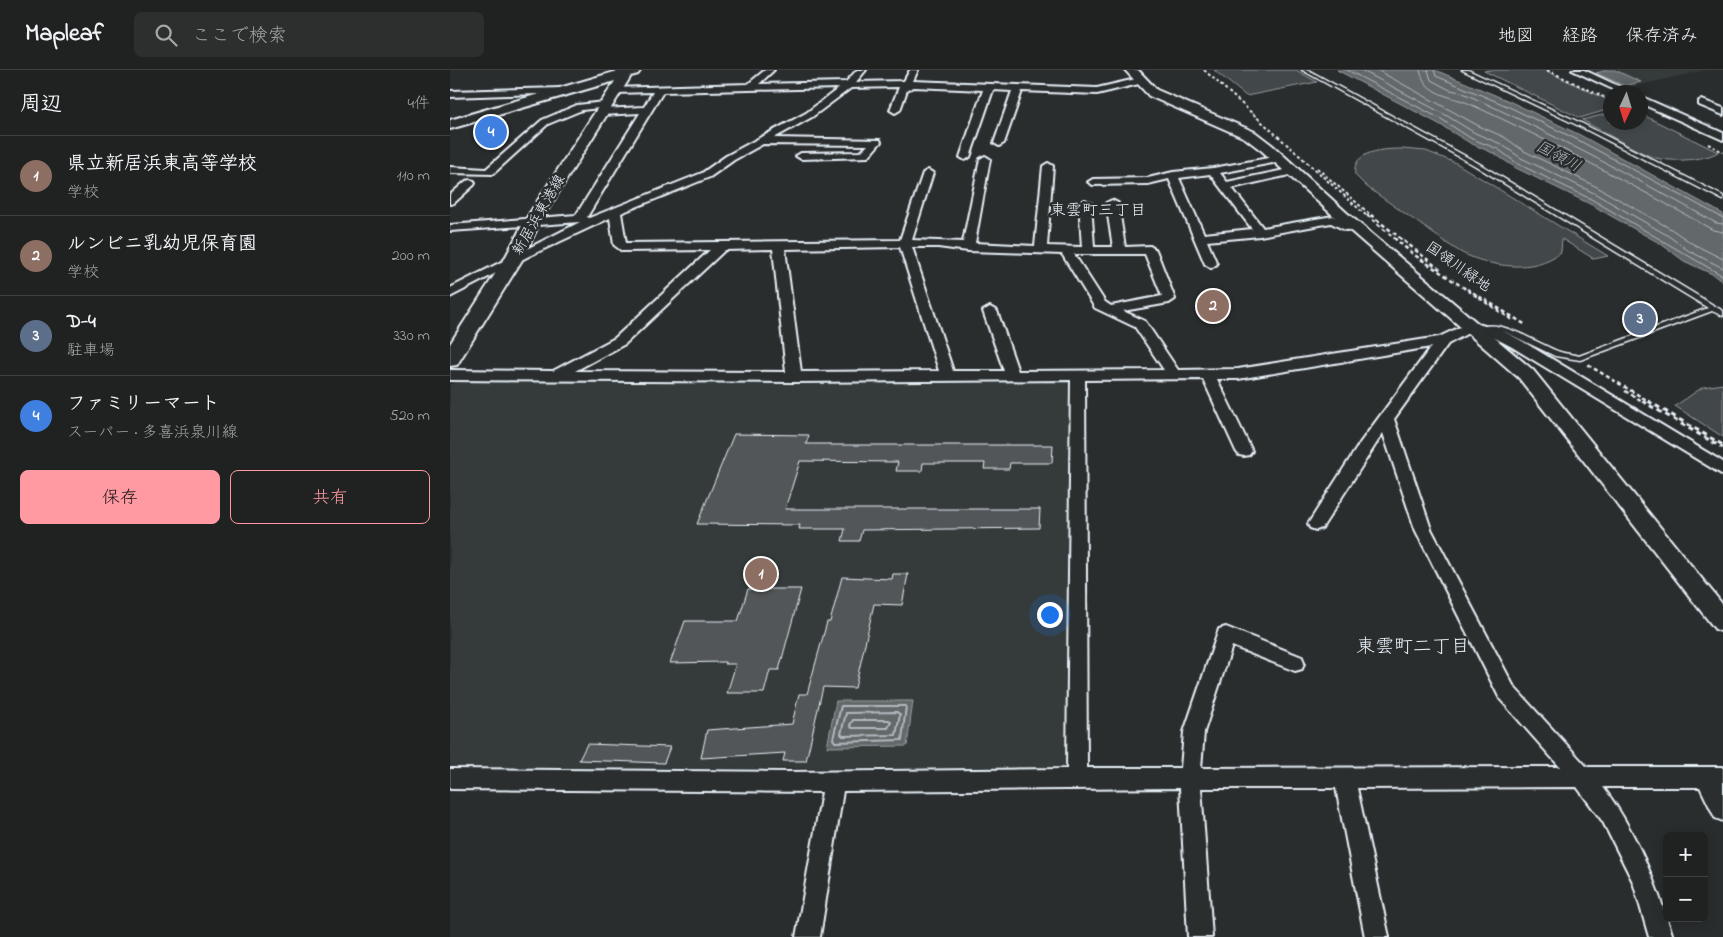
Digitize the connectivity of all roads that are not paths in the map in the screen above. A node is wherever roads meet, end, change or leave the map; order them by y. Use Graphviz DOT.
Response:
graph roads {
  1 [pos="770,70"];
  2 [pos="862,70"];
  3 [pos="914,70"];
  4 [pos="1304,70"];
  5 [pos="1464,70"];
  6 [pos="1576,70"];
  7 [pos="630,71"];
  8 [pos="1135,76"];
  9 [pos="911,84"];
  10 [pos="849,85"];
  11 [pos="1610,85"];
  12 [pos="989,87"];
  13 [pos="748,88"];
  14 [pos="1018,88"];
  15 [pos="660,89"];
  16 [pos="615,90"];
  17 [pos="563,91"];
  18 [pos="450,94"];
  19 [pos="1648,103"];
  20 [pos="1702,103"];
  21 [pos="603,108"];
  22 [pos="648,110"];
  23 [pos="894,110"];
  24 [pos="1723,112"];
  25 [pos="450,125"];
  26 [pos="1723,137"];
  27 [pos="760,141"];
  28 [pos="999,143"];
  29 [pos="801,156"];
  30 [pos="964,157"];
  31 [pos="985,159"];
  32 [pos="1280,159"];
  33 [pos="1048,166"];
  34 [pos="450,170"];
  35 [pos="1213,171"];
  36 [pos="1294,171"];
  37 [pos="928,173"];
  38 [pos="1173,175"];
  39 [pos="1093,182"];
  40 [pos="470,183"];
  41 [pos="1224,186"];
  42 [pos="1723,198"];
  43 [pos="450,201"];
  44 [pos="1085,203"];
  45 [pos="1112,203"];
  46 [pos="615,212"];
  47 [pos="584,220"];
  48 [pos="532,222"];
  49 [pos="1354,227"];
  50 [pos="450,228"];
  51 [pos="1260,232"];
  52 [pos="1200,238"];
  53 [pos="905,244"];
  54 [pos="722,246"];
  55 [pos="779,246"];
  56 [pos="968,247"];
  57 [pos="1041,250"];
  58 [pos="1120,250"];
  59 [pos="1066,251"];
  60 [pos="1088,251"];
  61 [pos="513,260"];
  62 [pos="1211,264"];
  63 [pos="450,293"];
  64 [pos="1713,308"];
  65 [pos="1109,310"];
  66 [pos="990,311"];
  67 [pos="1723,314"];
  68 [pos="1471,326"];
  69 [pos="1444,341"];
  70 [pos="450,360"];
  71 [pos="1078,374"];
  72 [pos="1174,374"];
  73 [pos="1208,374"];
  74 [pos="450,375"];
  75 [pos="1012,375"];
  76 [pos="555,376"];
  77 [pos="947,376"];
  78 [pos="794,377"];
  79 [pos="1386,418"];
  80 [pos="1244,451"];
  81 [pos="1723,469"];
  82 [pos="1316,524"];
  83 [pos="1723,622"];
  84 [pos="1295,663"];
  85 [pos="1344,777"];
  86 [pos="1582,777"];
  87 [pos="1077,778"];
  88 [pos="1190,778"];
  89 [pos="1714,778"];
  90 [pos="450,779"];
  91 [pos="834,781"];
  92 [pos="1723,811"];
  93 [pos="808,937"];
  94 [pos="1200,937"];
  95 [pos="1377,937"];
  96 [pos="1661,937"];
  1 -- 13 [label="street"];
  2 -- 10 [label="street"];
  3 -- 9 [label="street"];
  4 -- 64 [label="lane"];
  5 -- 42 [label="lane"];
  6 -- 11 [label="street"];
  7 -- 16 [label="main road, 新居浜東港線"];
  7 -- 17 [label="main road"];
  8 -- 14 [label="street"];
  8 -- 32 [label="street"];
  9 -- 10 [label="street"];
  9 -- 12 [label="street"];
  9 -- 23 [label="street"];
  10 -- 13 [label="street"];
  10 -- 27 [label="street"];
  12 -- 14 [label="street"];
  12 -- 30 [label="street"];
  13 -- 15 [label="street"];
  14 -- 28 [label="street"];
  15 -- 16 [label="street"];
  15 -- 22 [label="street"];
  16 -- 21 [label="main road, 新居浜東港線"];
  17 -- 18 [label="street"];
  17 -- 25 [label="main road"];
  19 -- 26 [label="street"];
  20 -- 24 [label="street"];
  21 -- 22 [label="street"];
  21 -- 34 [label="street"];
  21 -- 48 [label="main road, 新居浜東港線"];
  22 -- 47 [label="street"];
  27 -- 29 [label="street"];
  27 -- 46 [label="street"];
  31 -- 56 [label="street"];
  32 -- 35 [label="street"];
  32 -- 36 [label="street"];
  33 -- 57 [label="street"];
  35 -- 38 [label="street"];
  35 -- 41 [label="street"];
  36 -- 41 [label="street"];
  36 -- 49 [label="street"];
  37 -- 53 [label="street"];
  38 -- 39 [label="street"];
  38 -- 52 [label="street"];
  40 -- 43 [label="street"];
  41 -- 51 [label="street"];
  44 -- 60 [label="street"];
  45 -- 58 [label="street"];
  46 -- 47 [label="street"];
  46 -- 54 [label="street"];
  47 -- 48 [label="street"];
  47 -- 61 [label="street"];
  48 -- 50 [label="street"];
  48 -- 61 [label="main road, 新居浜東港線"];
  49 -- 51 [label="street"];
  49 -- 68 [label="street"];
  51 -- 52 [label="street"];
  52 -- 62 [label="street"];
  53 -- 55 [label="street"];
  53 -- 56 [label="street"];
  53 -- 77 [label="street"];
  54 -- 55 [label="street"];
  54 -- 76 [label="street"];
  55 -- 78 [label="street"];
  56 -- 57 [label="street"];
  57 -- 59 [label="street"];
  58 -- 60 [label="street"];
  58 -- 65 [label="street"];
  59 -- 60 [label="street"];
  59 -- 65 [label="street"];
  61 -- 63 [label="street"];
  61 -- 70 [label="main road, 新居浜東港線"];
  64 -- 67 [label="lane"];
  64 -- 68 [label="lane"];
  65 -- 72 [label="street"];
  66 -- 75 [label="street"];
  68 -- 69 [label="street"];
  68 -- 81 [label="street"];
  68 -- 83 [label="street"];
  69 -- 73 [label="street"];
  69 -- 79 [label="street"];
  71 -- 72 [label="street"];
  71 -- 75 [label="street"];
  71 -- 87 [label="street"];
  72 -- 73 [label="street"];
  73 -- 80 [label="street"];
  74 -- 76 [label="street"];
  75 -- 77 [label="street"];
  76 -- 78 [label="street"];
  77 -- 78 [label="street"];
  79 -- 82 [label="street"];
  79 -- 86 [label="street"];
  84 -- 88 [label="street"];
  85 -- 86 [label="street"];
  85 -- 88 [label="street"];
  85 -- 95 [label="street"];
  86 -- 89 [label="street"];
  86 -- 96 [label="street"];
  87 -- 88 [label="street"];
  87 -- 91 [label="street"];
  88 -- 94 [label="street"];
  89 -- 92 [label="street"];
  90 -- 91 [label="street"];
  91 -- 93 [label="street"];
}
